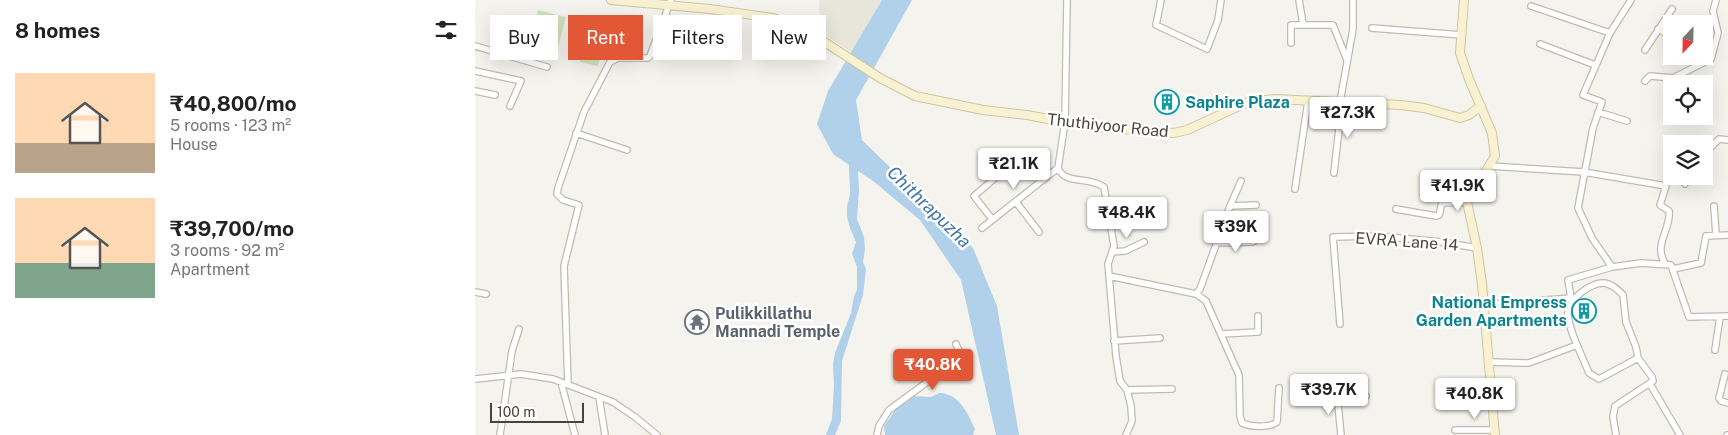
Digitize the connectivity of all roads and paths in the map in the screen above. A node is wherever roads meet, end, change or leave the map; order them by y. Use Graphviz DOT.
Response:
graph roads {
  1 [pos="611,0"];
  2 [pos="1067,0"];
  3 [pos="1161,0"];
  4 [pos="1221,0"];
  5 [pos="1299,0"];
  6 [pos="1353,0"];
  7 [pos="1464,0"];
  8 [pos="1623,0"];
  9 [pos="1716,0"];
  10 [pos="1630,2"];
  11 [pos="670,3"];
  12 [pos="1531,6"];
  13 [pos="1671,9"];
  14 [pos="1303,24"];
  15 [pos="1372,28"];
  16 [pos="1658,29"];
  17 [pos="1663,32"];
  18 [pos="1609,33"];
  19 [pos="1462,35"];
  20 [pos="1352,39"];
  21 [pos="1339,40"];
  22 [pos="1291,43"];
  23 [pos="1540,44"];
  24 [pos="475,46"];
  25 [pos="1645,50"];
  26 [pos="1713,51"];
  27 [pos="1348,62"];
  28 [pos="1595,65"];
  29 [pos="1699,65"];
  30 [pos="547,67"];
  31 [pos="475,71"];
  32 [pos="1645,82"];
  33 [pos="475,91"];
  34 [pos="495,95"];
  35 [pos="1309,100"];
  36 [pos="1341,102"];
  37 [pos="510,106"];
  38 [pos="1481,106"];
  39 [pos="1598,112"];
  40 [pos="1627,121"];
  41 [pos="1065,122"];
  42 [pos="576,133"];
  43 [pos="1728,140"];
  44 [pos="1713,145"];
  45 [pos="627,150"];
  46 [pos="1489,166"];
  47 [pos="1058,168"];
  48 [pos="1001,172"];
  49 [pos="1584,172"];
  50 [pos="1334,174"];
  51 [pos="1241,181"];
  52 [pos="1295,189"];
  53 [pos="1016,202"];
  54 [pos="1467,202"];
  55 [pos="1257,205"];
  56 [pos="1230,206"];
  57 [pos="1715,206"];
  58 [pos="1396,210"];
  59 [pos="992,219"];
  60 [pos="982,228"];
  61 [pos="1039,232"];
  62 [pos="1716,235"];
  63 [pos="1728,235"];
  64 [pos="1144,242"];
  65 [pos="1253,242"];
  66 [pos="1218,243"];
  67 [pos="1477,248"];
  68 [pos="1112,252"];
  69 [pos="1665,264"];
  70 [pos="1612,267"];
  71 [pos="1673,269"];
  72 [pos="1109,276"];
  73 [pos="475,292"];
  74 [pos="486,294"];
  75 [pos="1196,294"];
  76 [pos="1483,306"];
  77 [pos="1258,316"];
  78 [pos="1728,316"];
  79 [pos="1720,317"];
  80 [pos="1341,324"];
  81 [pos="519,329"];
  82 [pos="1221,334"];
  83 [pos="1160,338"];
  84 [pos="1115,340"];
  85 [pos="956,344"];
  86 [pos="1577,345"];
  87 [pos="1715,350"];
  88 [pos="1638,358"];
  89 [pos="1489,362"];
  90 [pos="1725,374"];
  91 [pos="509,376"];
  92 [pos="475,378"];
  93 [pos="561,382"];
  94 [pos="1650,384"];
  95 [pos="568,385"];
  96 [pos="1279,388"];
  97 [pos="1172,389"];
  98 [pos="1127,390"];
  99 [pos="1337,394"];
  100 [pos="1366,396"];
  101 [pos="599,397"];
  102 [pos="1304,400"];
  103 [pos="1728,403"];
  104 [pos="1455,430"];
  105 [pos="1494,433"];
  106 [pos="500,435"];
  107 [pos="575,435"];
  108 [pos="605,435"];
  109 [pos="656,435"];
  110 [pos="877,435"];
  111 [pos="1126,435"];
  112 [pos="1341,435"];
  113 [pos="1617,435"];
  114 [pos="1680,435"];
  1 -- 11 [label="main road, Thuthiyoor Road"];
  2 -- 41 [label="street"];
  3 -- 4 [label="street"];
  5 -- 14 [label="street"];
  6 -- 20 [label="street"];
  7 -- 19 [label="main road"];
  8 -- 10 [label="street"];
  9 -- 26 [label="street"];
  10 -- 18 [label="street"];
  11 -- 41 [label="main road, Thuthiyoor Road"];
  11 -- 42 [label="street"];
  12 -- 18 [label="street"];
  13 -- 16 [label="street"];
  14 -- 21 [label="street"];
  14 -- 22 [label="street"];
  15 -- 19 [label="street"];
  16 -- 17 [label="street"];
  16 -- 25 [label="street"];
  18 -- 28 [label="street"];
  19 -- 38 [label="main road"];
  20 -- 21 [label="street"];
  20 -- 27 [label="street"];
  21 -- 27 [label="street"];
  23 -- 28 [label="street"];
  24 -- 30 [label="street"];
  27 -- 36 [label="street"];
  28 -- 39 [label="street"];
  29 -- 32 [label="street"];
  31 -- 37 [label="street"];
  33 -- 34 [label="street"];
  35 -- 36 [label="main road, Thuthiyoor Road"];
  35 -- 41 [label="main road, Thuthiyoor Road"];
  35 -- 52 [label="street"];
  36 -- 38 [label="main road, Thuthiyoor Road"];
  36 -- 50 [label="street"];
  38 -- 46 [label="main road"];
  39 -- 40 [label="street"];
  39 -- 49 [label="street"];
  41 -- 47 [label="street"];
  42 -- 45 [label="street"];
  42 -- 95 [label="street"];
  43 -- 44 [label="street"];
  46 -- 49 [label="street"];
  46 -- 54 [label="main road"];
  47 -- 53 [label="street"];
  47 -- 68 [label="street"];
  48 -- 59 [label="street"];
  49 -- 69 [label="street"];
  49 -- 70 [label="street"];
  51 -- 56 [label="street"];
  53 -- 59 [label="street"];
  53 -- 61 [label="street"];
  54 -- 58 [label="street"];
  54 -- 67 [label="main road"];
  55 -- 56 [label="street"];
  56 -- 66 [label="street"];
  57 -- 62 [label="street"];
  59 -- 60 [label="street"];
  62 -- 63 [label="street"];
  62 -- 71 [label="street"];
  64 -- 68 [label="street"];
  65 -- 66 [label="street"];
  66 -- 75 [label="street"];
  67 -- 76 [label="main road"];
  67 -- 80 [label="street, EVRA Lane 14"];
  68 -- 72 [label="street"];
  69 -- 70 [label="street"];
  69 -- 71 [label="street"];
  70 -- 76 [label="street"];
  71 -- 79 [label="street"];
  72 -- 75 [label="street"];
  72 -- 84 [label="street"];
  73 -- 74 [label="street"];
  75 -- 82 [label="street"];
  76 -- 89 [label="main road"];
  77 -- 82 [label="street"];
  78 -- 79 [label="street"];
  79 -- 87 [label="street"];
  81 -- 91 [label="street"];
  82 -- 96 [label="street"];
  83 -- 84 [label="street"];
  84 -- 98 [label="street"];
  85 -- 110 [label="street"];
  86 -- 88 [label="street"];
  86 -- 88 [label="street"];
  86 -- 89 [label="street"];
  88 -- 94 [label="street"];
  89 -- 105 [label="main road"];
  90 -- 103 [label="street"];
  91 -- 92 [label="street"];
  91 -- 93 [label="street"];
  91 -- 106 [label="street"];
  93 -- 95 [label="street"];
  93 -- 107 [label="street"];
  94 -- 113 [label="street"];
  94 -- 114 [label="street"];
  95 -- 101 [label="street"];
  97 -- 98 [label="street"];
  98 -- 111 [label="street"];
  99 -- 100 [label="street"];
  99 -- 102 [label="street"];
  99 -- 112 [label="street"];
  101 -- 108 [label="street"];
  101 -- 109 [label="street"];
  104 -- 105 [label="street"];
}
